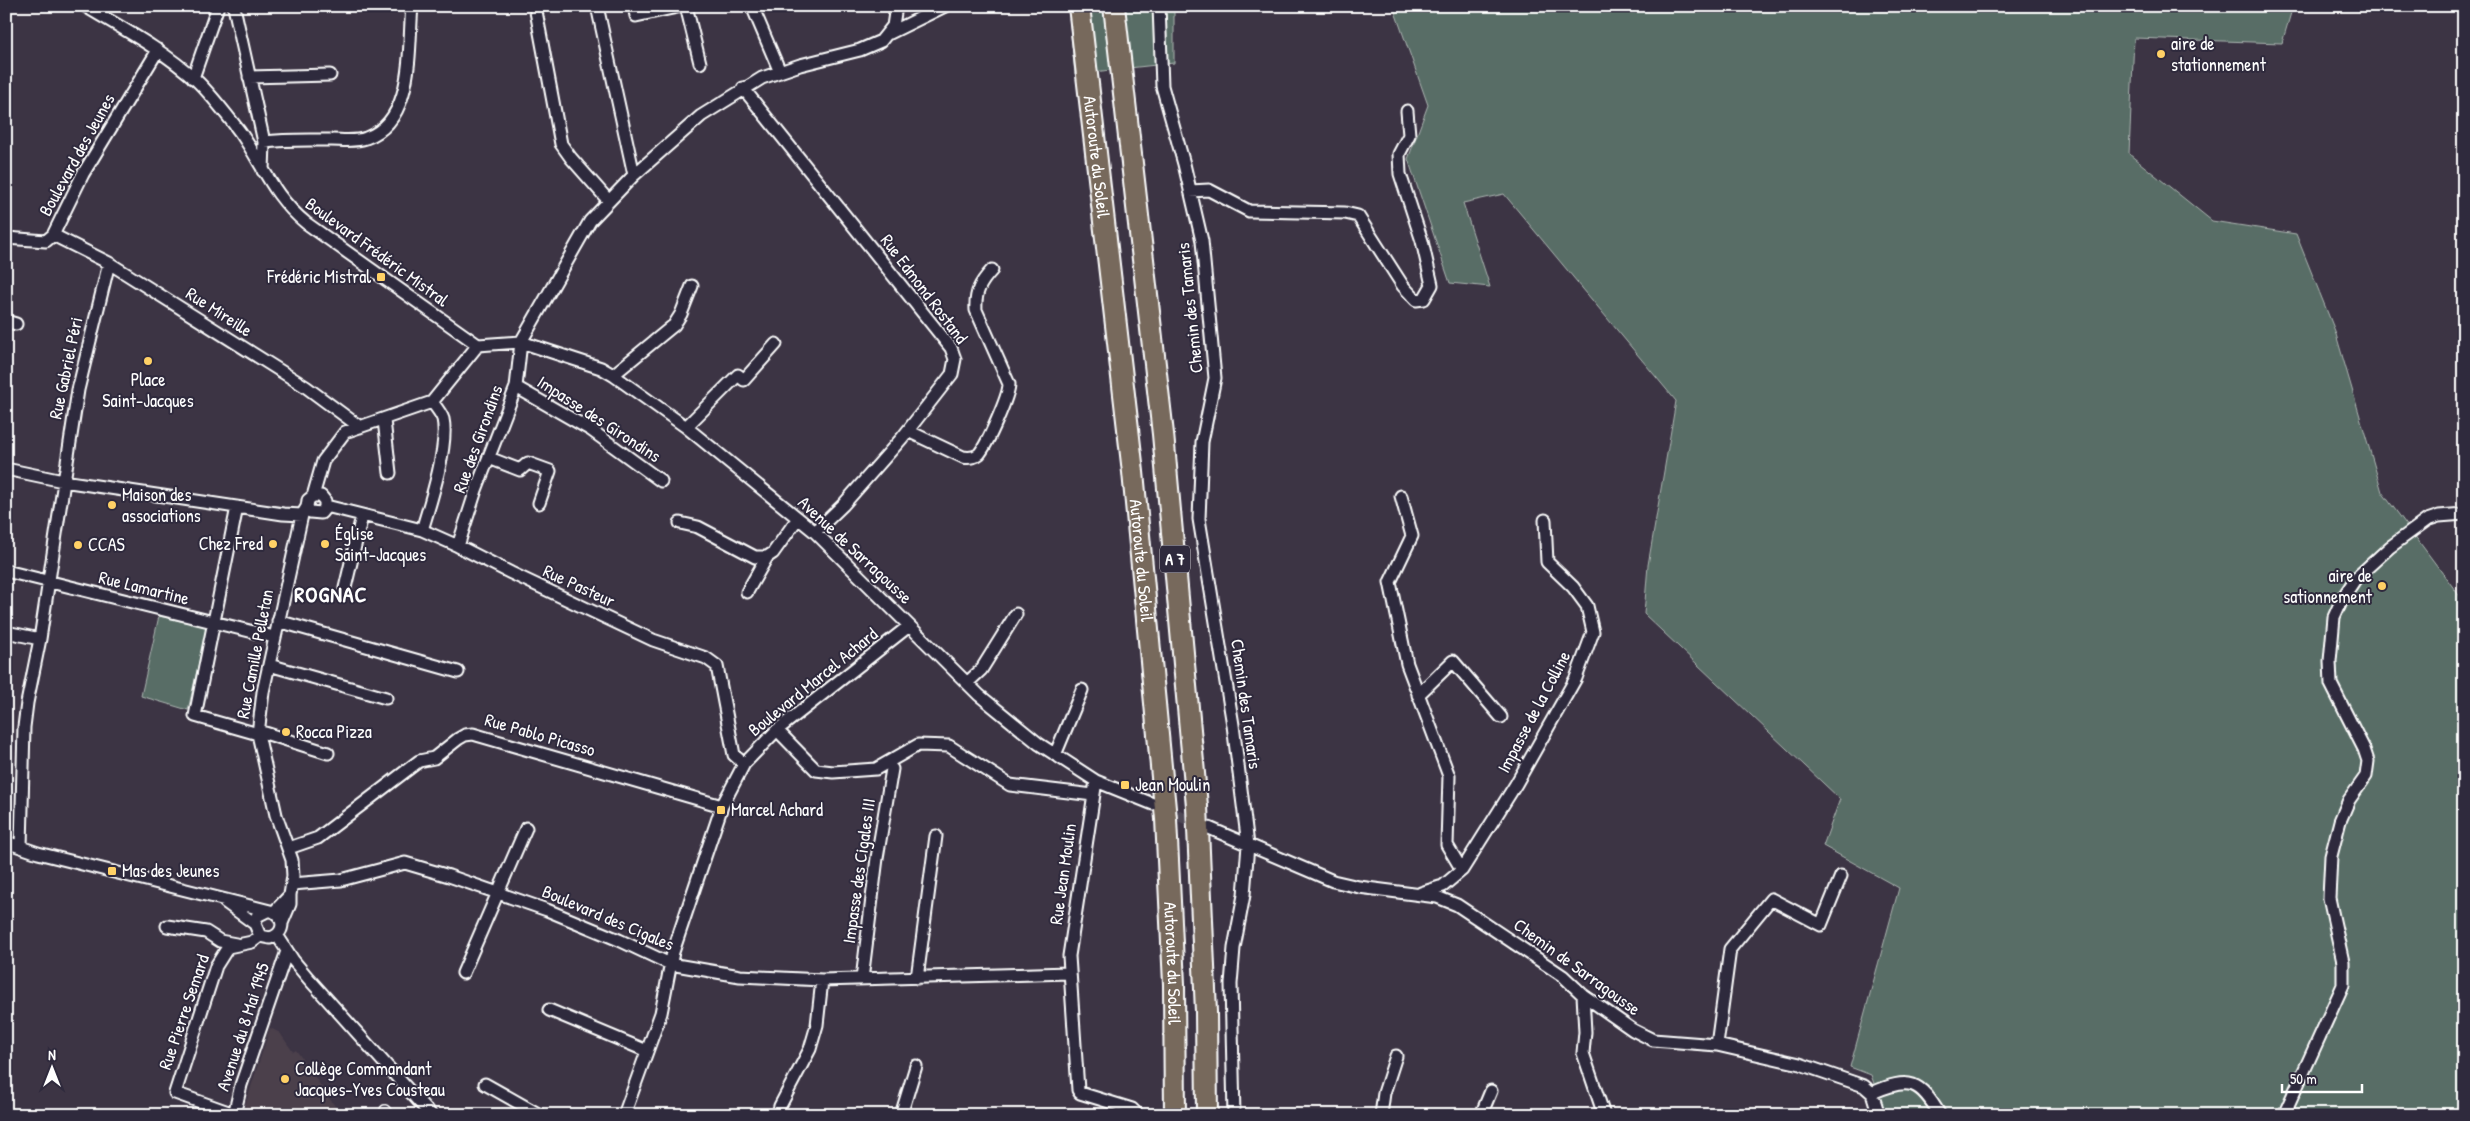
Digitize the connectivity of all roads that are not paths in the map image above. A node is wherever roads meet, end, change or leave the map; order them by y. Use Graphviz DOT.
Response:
graph roads {
  1 [pos="85,6"];
  2 [pos="218,6"];
  3 [pos="412,6"];
  4 [pos="535,6"];
  5 [pos="597,6"];
  6 [pos="634,6"];
  7 [pos="682,6"];
  8 [pos="686,6"];
  9 [pos="752,6"];
  10 [pos="896,6"];
  11 [pos="945,6"];
  12 [pos="1078,6"];
  13 [pos="1114,6"];
  14 [pos="1159,6"];
  15 [pos="234,7"];
  16 [pos="890,33"];
  17 [pos="158,50"];
  18 [pos="700,63"];
  19 [pos="780,72"];
  20 [pos="330,75"];
  21 [pos="249,77"];
  22 [pos="193,78"];
  23 [pos="743,88"];
  24 [pos="1407,112"];
  25 [pos="264,142"];
  26 [pos="263,171"];
  27 [pos="634,175"];
  28 [pos="1190,191"];
  29 [pos="608,200"];
  30 [pos="53,235"];
  31 [pos="6,238"];
  32 [pos="109,263"];
  33 [pos="992,270"];
  34 [pos="692,286"];
  35 [pos="521,342"];
  36 [pos="776,344"];
  37 [pos="478,345"];
  38 [pos="613,375"];
  39 [pos="516,387"];
  40 [pos="432,402"];
  41 [pos="384,420"];
  42 [pos="360,427"];
  43 [pos="686,428"];
  44 [pos="908,431"];
  45 [pos="489,458"];
  46 [pos="6,469"];
  47 [pos="390,472"];
  48 [pos="661,481"];
  49 [pos="63,482"];
  50 [pos="312,496"];
  51 [pos="1401,496"];
  52 [pos="539,503"];
  53 [pos="326,506"];
  54 [pos="237,507"];
  55 [pos="304,511"];
  56 [pos="2464,514"];
  57 [pos="362,516"];
  58 [pos="798,518"];
  59 [pos="1545,520"];
  60 [pos="680,523"];
  61 [pos="422,530"];
  62 [pos="815,532"];
  63 [pos="458,546"];
  64 [pos="767,557"];
  65 [pos="6,571"];
  66 [pos="49,583"];
  67 [pos="345,588"];
  68 [pos="747,592"];
  69 [pos="1016,614"];
  70 [pos="278,621"];
  71 [pos="215,624"];
  72 [pos="909,626"];
  73 [pos="6,632"];
  74 [pos="274,637"];
  75 [pos="40,639"];
  76 [pos="269,665"];
  77 [pos="458,672"];
  78 [pos="967,683"];
  79 [pos="1082,690"];
  80 [pos="1418,695"];
  81 [pos="386,698"];
  82 [pos="1501,717"];
  83 [pos="777,730"];
  84 [pos="258,734"];
  85 [pos="328,753"];
  86 [pos="1055,754"];
  87 [pos="744,764"];
  88 [pos="892,769"];
  89 [pos="1096,781"];
  90 [pos="1093,795"];
  91 [pos="1152,804"];
  92 [pos="722,806"];
  93 [pos="526,828"];
  94 [pos="1209,828"];
  95 [pos="936,836"];
  96 [pos="6,842"];
  97 [pos="287,842"];
  98 [pos="1248,845"];
  99 [pos="21,847"];
  100 [pos="1462,870"];
  101 [pos="1841,876"];
  102 [pos="291,889"];
  103 [pos="497,892"];
  104 [pos="1416,895"];
  105 [pos="220,898"];
  106 [pos="271,911"];
  107 [pos="254,924"];
  108 [pos="282,924"];
  109 [pos="167,926"];
  110 [pos="277,935"];
  111 [pos="260,936"];
  112 [pos="238,945"];
  113 [pos="287,951"];
  114 [pos="670,964"];
  115 [pos="463,973"];
  116 [pos="1069,973"];
  117 [pos="917,978"];
  118 [pos="862,979"];
  119 [pos="822,980"];
  120 [pos="1583,995"];
  121 [pos="549,1010"];
  122 [pos="1717,1045"];
  123 [pos="647,1051"];
  124 [pos="1396,1056"];
  125 [pos="916,1066"];
  126 [pos="485,1084"];
  127 [pos="1491,1091"];
  128 [pos="1872,1093"];
  129 [pos="1878,1112"];
  130 [pos="234,1114"];
  131 [pos="431,1115"];
  132 [pos="540,1115"];
  133 [pos="624,1115"];
  134 [pos="778,1115"];
  135 [pos="901,1115"];
  136 [pos="1138,1115"];
  137 [pos="1175,1115"];
  138 [pos="1207,1115"];
  139 [pos="1234,1115"];
  140 [pos="1381,1115"];
  141 [pos="1481,1115"];
  142 [pos="1604,1115"];
  143 [pos="1940,1115"];
  144 [pos="2284,1115"];
  1 -- 17 [label="street, Boulevard Frédéric Mistral"];
  2 -- 22 [label="street"];
  3 -- 25 [label="street"];
  4 -- 29 [label="street"];
  5 -- 27 [label="street"];
  6 -- 7 [label="street"];
  8 -- 18 [label="street"];
  9 -- 19 [label="street"];
  10 -- 16 [label="street"];
  11 -- 16 [label="street"];
  12 -- 137 [label="highway, Autoroute du Soleil / A 7"];
  13 -- 138 [label="highway, Autoroute du Soleil / A 7"];
  14 -- 28 [label="street, Chemin des Tamaris"];
  15 -- 21 [label="street"];
  16 -- 19 [label="street"];
  17 -- 22 [label="street, Boulevard Frédéric Mistral"];
  17 -- 30 [label="street, Boulevard des Jeunes"];
  19 -- 23 [label="street"];
  20 -- 21 [label="street"];
  21 -- 25 [label="street"];
  22 -- 26 [label="street, Boulevard Frédéric Mistral"];
  23 -- 27 [label="street"];
  23 -- 44 [label="street, Rue Edmond Rostand"];
  24 -- 28 [label="street"];
  25 -- 26 [label="street"];
  26 -- 37 [label="street, Boulevard Frédéric Mistral"];
  27 -- 29 [label="street"];
  28 -- 98 [label="street, Chemin des Tamaris"];
  29 -- 35 [label="street"];
  30 -- 31 [label="street, Boulevard des Jeunes"];
  30 -- 32 [label="street, Rue Mireille"];
  32 -- 42 [label="street, Rue Mireille"];
  32 -- 49 [label="street, Rue Gabriel Péri"];
  33 -- 44 [label="street"];
  34 -- 38 [label="street"];
  35 -- 37 [label="street"];
  35 -- 38 [label="street, Avenue de Sarragousse"];
  35 -- 39 [label="street, Rue des Girondins"];
  36 -- 43 [label="street"];
  37 -- 40 [label="street"];
  38 -- 43 [label="street, Avenue de Sarragousse"];
  39 -- 45 [label="street, Rue des Girondins"];
  39 -- 48 [label="street, Impasse des Girondins"];
  40 -- 41 [label="street"];
  40 -- 61 [label="street"];
  41 -- 42 [label="street"];
  41 -- 47 [label="street"];
  42 -- 50 [label="street"];
  43 -- 58 [label="street, Avenue de Sarragousse"];
  44 -- 62 [label="street, Rue Edmond Rostand"];
  45 -- 52 [label="street"];
  45 -- 63 [label="street, Rue des Girondins"];
  46 -- 49 [label="street"];
  49 -- 54 [label="street"];
  49 -- 66 [label="street, Rue Gabriel Péri"];
  50 -- 53 [label="street"];
  50 -- 55 [label="street"];
  51 -- 80 [label="street"];
  53 -- 55 [label="street"];
  53 -- 57 [label="street, Rue Pasteur"];
  54 -- 55 [label="street"];
  54 -- 71 [label="street"];
  55 -- 70 [label="street, Rue Camille Pelletan"];
  56 -- 144 [label="street"];
  57 -- 61 [label="street, Rue Pasteur"];
  57 -- 67 [label="street"];
  58 -- 62 [label="street, Avenue de Sarragousse"];
  58 -- 64 [label="street"];
  59 -- 100 [label="street, Impasse de la Colline"];
  60 -- 64 [label="street"];
  61 -- 63 [label="street, Rue Pasteur"];
  62 -- 72 [label="street, Avenue de Sarragousse"];
  63 -- 87 [label="street, Rue Pasteur"];
  64 -- 68 [label="street"];
  65 -- 66 [label="street, Rue Lamartine"];
  66 -- 71 [label="street, Rue Lamartine"];
  66 -- 75 [label="street, Rue Gabriel Péri"];
  69 -- 78 [label="street"];
  70 -- 74 [label="street, Rue Camille Pelletan"];
  70 -- 77 [label="street"];
  71 -- 74 [label="street, Rue Lamartine"];
  71 -- 84 [label="street"];
  72 -- 78 [label="street, Avenue de Sarragousse"];
  72 -- 83 [label="street, Boulevard Marcel Achard"];
  73 -- 75 [label="street"];
  74 -- 76 [label="street, Rue Camille Pelletan"];
  75 -- 99 [label="street, Rue Gabriel Péri"];
  76 -- 81 [label="street"];
  76 -- 84 [label="street, Rue Camille Pelletan"];
  78 -- 86 [label="street, Avenue de Sarragousse"];
  79 -- 86 [label="street"];
  80 -- 82 [label="street"];
  80 -- 100 [label="street"];
  83 -- 87 [label="street, Boulevard Marcel Achard"];
  83 -- 90 [label="street"];
  84 -- 85 [label="street"];
  84 -- 97 [label="street, Rue Camille Pelletan"];
  86 -- 89 [label="street, Avenue de Sarragousse"];
  87 -- 92 [label="street, Boulevard Marcel Achard"];
  88 -- 118 [label="street, Impasse des Cigales III"];
  89 -- 90 [label="street, Rue Jean Moulin"];
  89 -- 91 [label="street, Avenue de Sarragousse"];
  90 -- 116 [label="street, Rue Jean Moulin"];
  92 -- 97 [label="street, Rue Pablo Picasso"];
  92 -- 114 [label="street, Boulevard Marcel Achard"];
  93 -- 103 [label="street"];
  94 -- 98 [label="street"];
  95 -- 117 [label="street"];
  96 -- 99 [label="street"];
  97 -- 102 [label="street, Rue Camille Pelletan"];
  98 -- 104 [label="street, Chemin de Sarragousse"];
  98 -- 139 [label="street, Chemin des Tamaris"];
  99 -- 105 [label="street"];
  100 -- 104 [label="street, Impasse de la Colline"];
  101 -- 122 [label="street"];
  102 -- 103 [label="street, Boulevard des Cigales"];
  102 -- 106 [label="street"];
  102 -- 108 [label="street, Rue Camille Pelletan"];
  103 -- 114 [label="street, Boulevard des Cigales"];
  103 -- 115 [label="street"];
  104 -- 120 [label="street, Chemin de Sarragousse"];
  105 -- 106 [label="street"];
  105 -- 107 [label="street"];
  106 -- 107 [label="street"];
  106 -- 108 [label="street"];
  107 -- 111 [label="street"];
  108 -- 110 [label="street"];
  109 -- 112 [label="street"];
  110 -- 111 [label="street"];
  110 -- 113 [label="street"];
  111 -- 112 [label="street, Rue Pierre Semard"];
  112 -- 130 [label="street, Rue Pierre Semard"];
  113 -- 130 [label="street, Avenue du 8 Mai 1945"];
  113 -- 131 [label="street"];
  114 -- 119 [label="street, Boulevard des Cigales"];
  114 -- 123 [label="street, Boulevard Marcel Achard"];
  116 -- 117 [label="street, Boulevard des Cigales"];
  116 -- 136 [label="street, Rue Jean Moulin"];
  117 -- 118 [label="street, Boulevard des Cigales"];
  118 -- 119 [label="street, Boulevard des Cigales"];
  119 -- 134 [label="street"];
  120 -- 122 [label="street, Chemin de Sarragousse"];
  120 -- 142 [label="street"];
  121 -- 123 [label="street"];
  122 -- 128 [label="street, Chemin de Sarragousse"];
  123 -- 133 [label="street, Boulevard Marcel Achard"];
  124 -- 140 [label="street"];
  125 -- 135 [label="street"];
  126 -- 132 [label="street"];
  127 -- 141 [label="street"];
  128 -- 129 [label="street"];
  128 -- 143 [label="street"];
}
